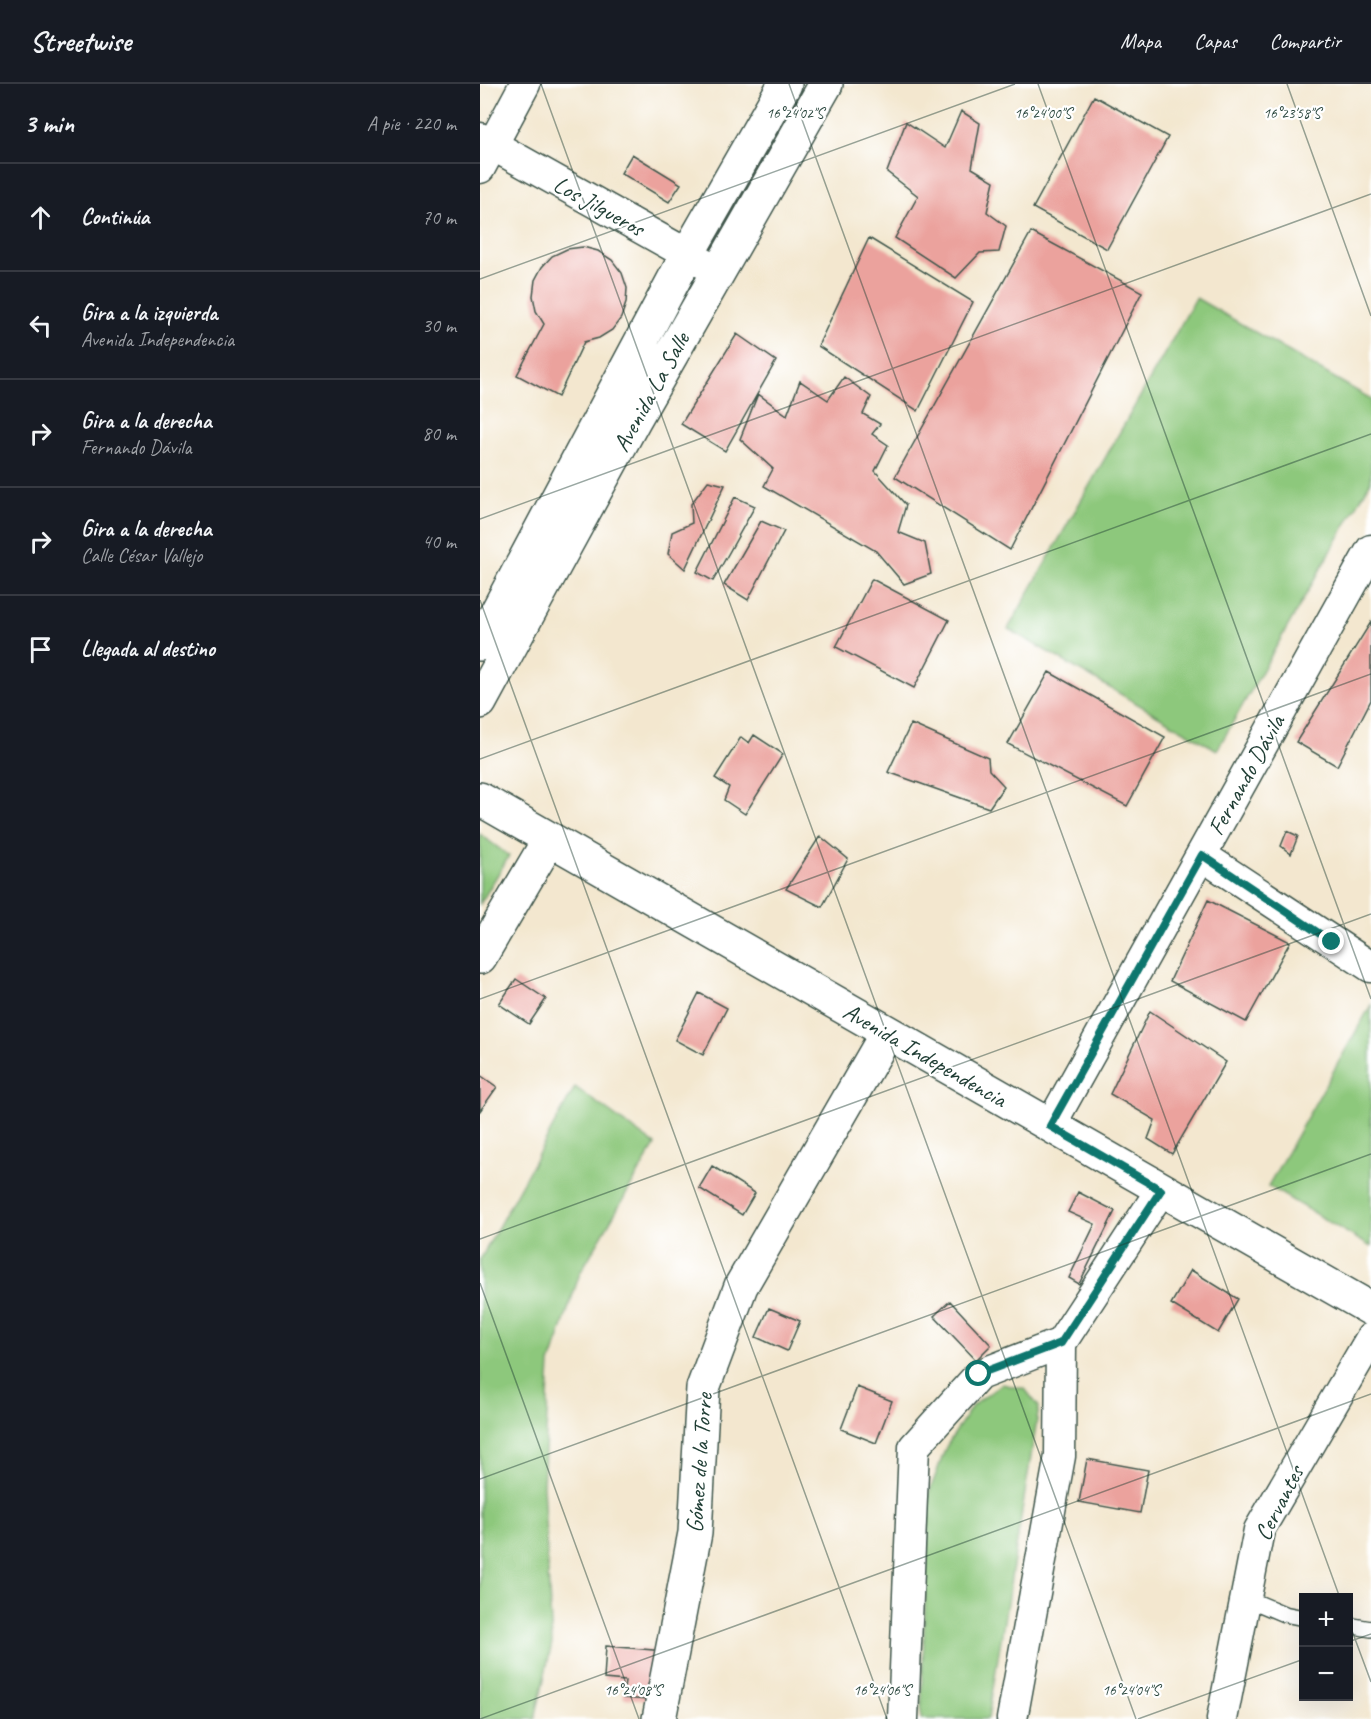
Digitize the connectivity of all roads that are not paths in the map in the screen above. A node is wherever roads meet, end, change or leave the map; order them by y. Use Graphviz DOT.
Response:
graph roads {
  1 [pos="525,84"];
  2 [pos="785,84"];
  3 [pos="826,84"];
  4 [pos="484,150"];
  5 [pos="687,255"];
  6 [pos="719,272"];
  7 [pos="1371,550"];
  8 [pos="517,606"];
  9 [pos="480,644"];
  10 [pos="480,702"];
  11 [pos="480,799"];
  12 [pos="549,840"];
  13 [pos="1202,855"];
  14 [pos="1366,956"];
  15 [pos="480,957"];
  16 [pos="887,1033"];
  17 [pos="1050,1126"];
  18 [pos="1161,1190"];
  19 [pos="1371,1309"];
  20 [pos="1371,1338"];
  21 [pos="1061,1343"];
  22 [pos="1246,1598"];
  23 [pos="1299,1617"];
  24 [pos="1353,1626"];
  25 [pos="1371,1629"];
  26 [pos="658,1719"];
  27 [pos="903,1719"];
  28 [pos="1012,1719"];
  29 [pos="1221,1719"];
  1 -- 4 [label="street"];
  2 -- 5 [label="street, Avenida La Salle"];
  3 -- 6 [label="street, Avenida La Salle"];
  4 -- 5 [label="street, Los Jilgueros"];
  5 -- 6 [label="street, Los Jilgueros"];
  5 -- 8 [label="street, Avenida La Salle"];
  6 -- 8 [label="street, Avenida La Salle"];
  7 -- 13 [label="street, Fernando Dávila"];
  8 -- 9 [label="street, Avenida La Salle"];
  8 -- 10 [label="street, Avenida La Salle"];
  11 -- 12 [label="street, Avenida Independencia"];
  12 -- 15 [label="street"];
  12 -- 16 [label="street, Avenida Independencia"];
  13 -- 14 [label="street"];
  13 -- 17 [label="street, Fernando Dávila"];
  16 -- 17 [label="street, Avenida Independencia"];
  16 -- 26 [label="street, Gómez de la Torre"];
  17 -- 18 [label="street, Avenida Independencia"];
  18 -- 19 [label="street, Avenida Independencia"];
  18 -- 21 [label="street"];
  20 -- 22 [label="street, Cervantes"];
  21 -- 27 [label="street"];
  21 -- 28 [label="street"];
  22 -- 23 [label="lane"];
  22 -- 29 [label="street, Cervantes"];
  24 -- 25 [label="lane"];
}
